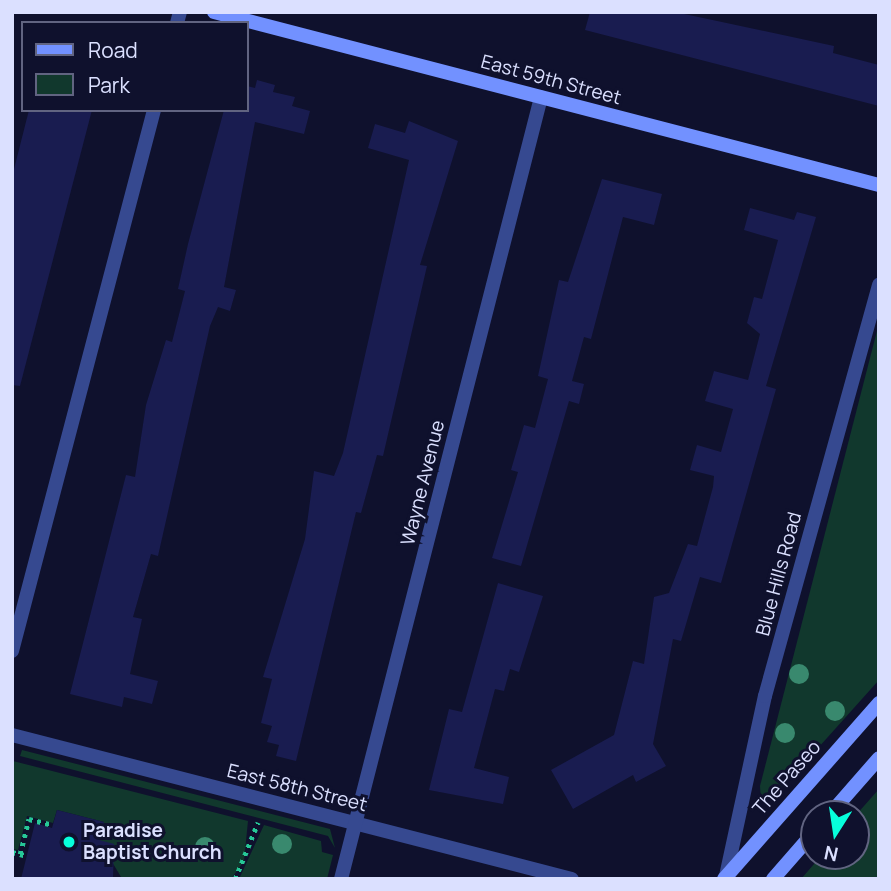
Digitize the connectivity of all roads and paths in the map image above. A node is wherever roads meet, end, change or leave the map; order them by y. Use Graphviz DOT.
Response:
graph roads {
  1 [pos="214,12"];
  2 [pos="541,97"];
  3 [pos="153,112"];
  4 [pos="879,185"];
  5 [pos="879,284"];
  6 [pos="12,651"];
  7 [pos="879,703"];
  8 [pos="12,734"];
  9 [pos="879,758"];
  10 [pos="842,800"];
  11 [pos="258,822"];
  12 [pos="356,823"];
  13 [pos="53,825"];
  14 [pos="800,848"];
  15 [pos="12,852"];
  16 [pos="20,854"];
  17 [pos="27,856"];
  18 [pos="725,877"];
  19 [pos="570,878"];
  20 [pos="235,879"];
  21 [pos="341,879"];
  22 [pos="773,879"];
  1 -- 2 [label="street, East 59th Street"];
  2 -- 4 [label="street, East 59th Street"];
  2 -- 12 [label="street, Wayne Avenue"];
  3 -- 6 [label="street"];
  5 -- 18 [label="street, Blue Hills Road"];
  7 -- 18 [label="street, The Paseo"];
  8 -- 12 [label="street, East 58th Street"];
  9 -- 10 [label="street"];
  11 -- 20 [label="path"];
  12 -- 19 [label="street, East 58th Street"];
  12 -- 21 [label="street, Wayne Avenue"];
  13 -- 16 [label="path"];
  14 -- 22 [label="street"];
  15 -- 16 [label="path"];
  16 -- 17 [label="path"];
}
